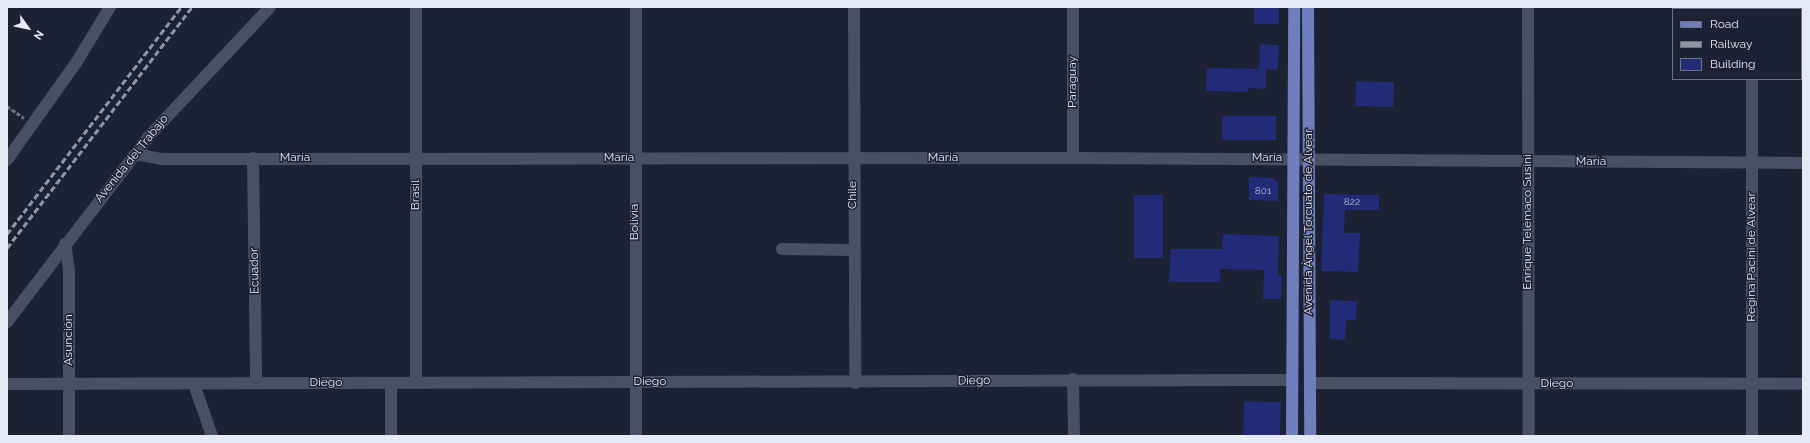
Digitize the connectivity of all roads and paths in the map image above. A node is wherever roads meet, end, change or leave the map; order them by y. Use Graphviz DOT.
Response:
graph roads {
  1 [pos="110,7"];
  2 [pos="270,7"];
  3 [pos="416,7"];
  4 [pos="636,7"];
  5 [pos="854,7"];
  6 [pos="1072,7"];
  7 [pos="1294,7"];
  8 [pos="1308,7"];
  9 [pos="1528,7"];
  10 [pos="1752,80"];
  11 [pos="7,106"];
  12 [pos="32,124"];
  13 [pos="136,154"];
  14 [pos="253,158"];
  15 [pos="635,158"];
  16 [pos="854,158"];
  17 [pos="1073,158"];
  18 [pos="416,159"];
  19 [pos="1293,159"];
  20 [pos="1309,159"];
  21 [pos="7,160"];
  22 [pos="1527,162"];
  23 [pos="1752,163"];
  24 [pos="1803,163"];
  25 [pos="65,244"];
  26 [pos="782,249"];
  27 [pos="853,250"];
  28 [pos="7,322"];
  29 [pos="1073,380"];
  30 [pos="1292,380"];
  31 [pos="636,381"];
  32 [pos="69,382"];
  33 [pos="416,382"];
  34 [pos="855,382"];
  35 [pos="256,383"];
  36 [pos="391,383"];
  37 [pos="1310,383"];
  38 [pos="7,384"];
  39 [pos="194,384"];
  40 [pos="1529,384"];
  41 [pos="1752,384"];
  42 [pos="1803,384"];
  43 [pos="69,436"];
  44 [pos="212,436"];
  45 [pos="391,436"];
  46 [pos="636,436"];
  47 [pos="1074,436"];
  48 [pos="1292,436"];
  49 [pos="1310,436"];
  50 [pos="1529,436"];
  51 [pos="1752,436"];
  1 -- 12 [label="street"];
  2 -- 13 [label="street, Avenida del Trabajo"];
  3 -- 18 [label="street, Brasil"];
  4 -- 15 [label="street, Bolivia"];
  5 -- 16 [label="street, Chile"];
  6 -- 17 [label="street, Paraguay"];
  7 -- 19 [label="main road, Avenida Ángel Torcuato de Alvear"];
  8 -- 20 [label="main road, Avenida Ángel Torcuato de Alvear"];
  9 -- 22 [label="street, Enrique Telémaco Susini"];
  10 -- 23 [label="street, Regina Pacini de Alvear"];
  11 -- 12 [label="path"];
  12 -- 21 [label="street"];
  13 -- 14 [label="street, María"];
  13 -- 25 [label="street, Avenida del Trabajo"];
  14 -- 18 [label="street, María"];
  14 -- 35 [label="street, Ecuador"];
  15 -- 16 [label="street, María"];
  15 -- 18 [label="street, María"];
  15 -- 31 [label="street, Bolivia"];
  16 -- 17 [label="street, María"];
  16 -- 27 [label="street, Chile"];
  17 -- 19 [label="street, María"];
  18 -- 33 [label="street, Brasil"];
  19 -- 20 [label="street, María"];
  19 -- 30 [label="main road, Avenida Ángel Torcuato de Alvear"];
  20 -- 22 [label="street, María"];
  20 -- 37 [label="main road, Avenida Ángel Torcuato de Alvear"];
  22 -- 23 [label="street, María"];
  22 -- 40 [label="street, Enrique Telémaco Susini"];
  23 -- 24 [label="street, María"];
  23 -- 41 [label="street, Regina Pacini de Alvear"];
  25 -- 28 [label="street, Avenida del Trabajo"];
  25 -- 32 [label="street, Asunción"];
  26 -- 27 [label="street"];
  27 -- 34 [label="street, Chile"];
  29 -- 30 [label="street, Diego"];
  29 -- 34 [label="street, Diego"];
  29 -- 47 [label="street"];
  30 -- 48 [label="main road, Avenida Ángel Torcuato de Alvear"];
  31 -- 33 [label="street, Diego"];
  31 -- 34 [label="street, Diego"];
  31 -- 46 [label="street, Bolivia"];
  32 -- 38 [label="street, Diego"];
  32 -- 39 [label="street, Diego"];
  32 -- 43 [label="street, Asunción"];
  33 -- 36 [label="street, Diego"];
  35 -- 36 [label="street, Diego"];
  35 -- 39 [label="street, Diego"];
  36 -- 45 [label="street"];
  37 -- 40 [label="street, Diego"];
  37 -- 49 [label="main road, Avenida Ángel Torcuato de Alvear"];
  39 -- 44 [label="street"];
  40 -- 41 [label="street, Diego"];
  40 -- 50 [label="street, Enrique Telémaco Susini"];
  41 -- 42 [label="street, Diego"];
  41 -- 51 [label="street, Regina Pacini de Alvear"];
}
